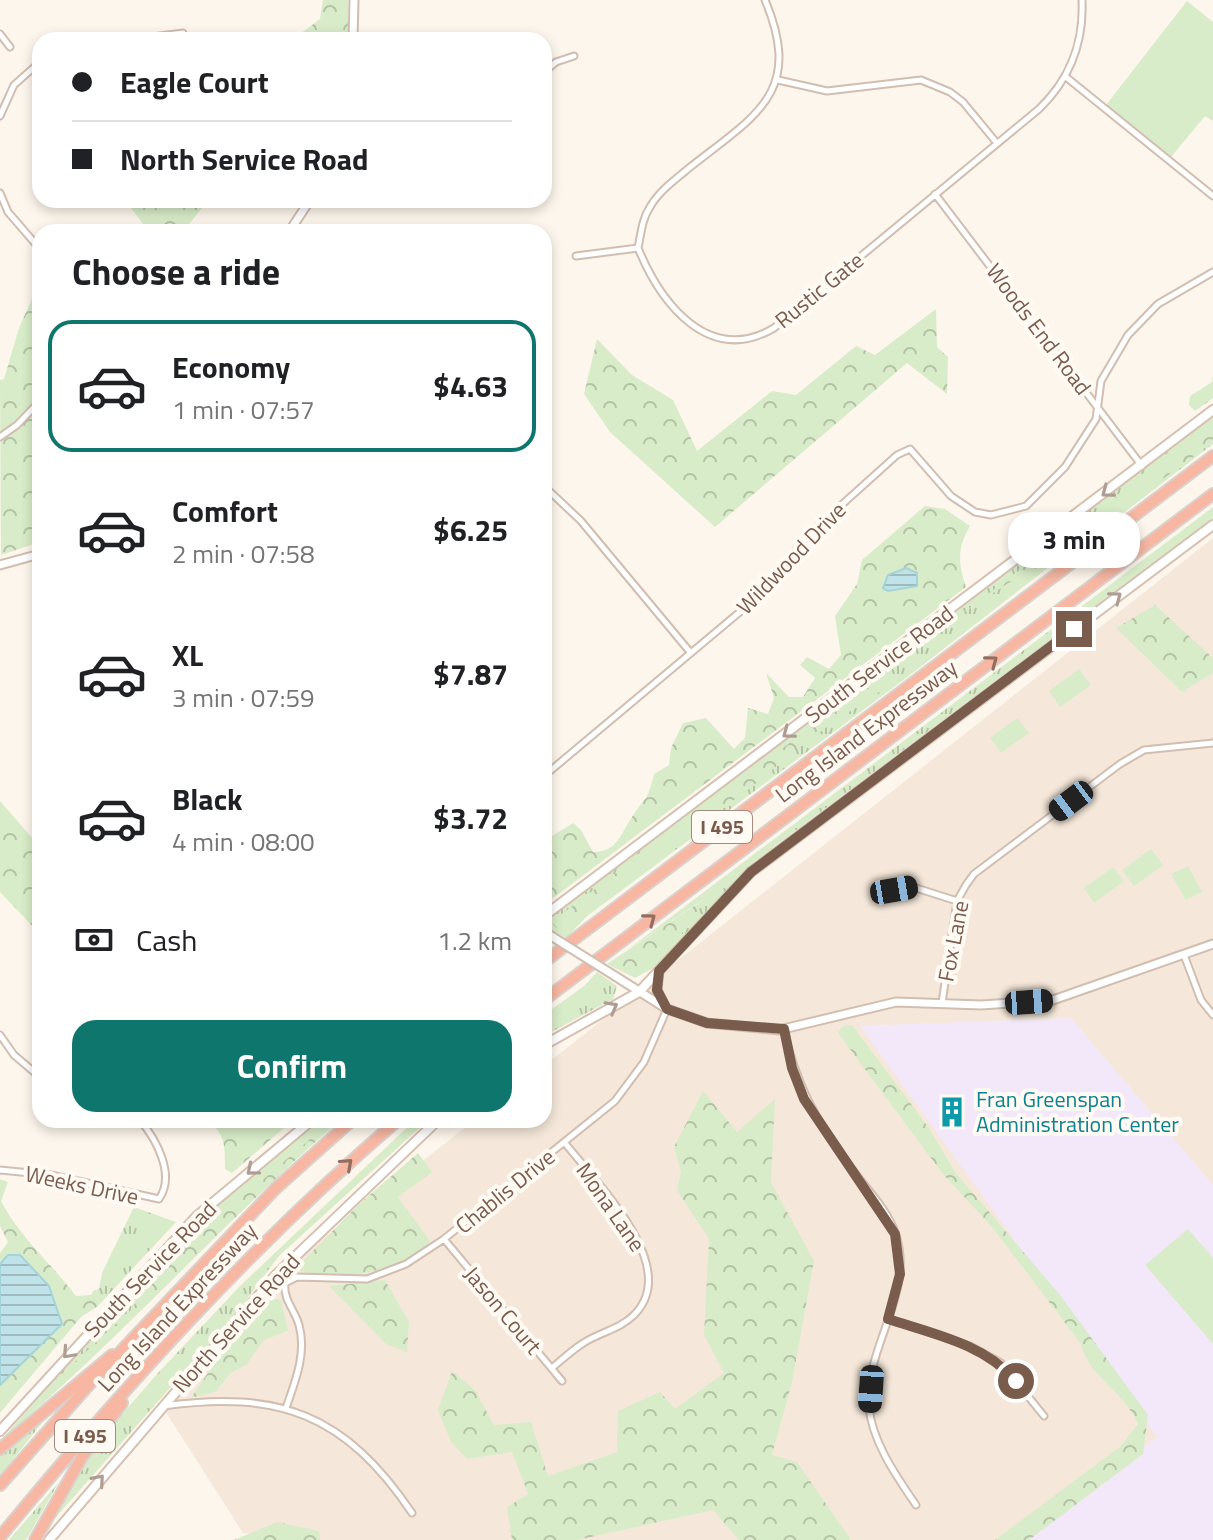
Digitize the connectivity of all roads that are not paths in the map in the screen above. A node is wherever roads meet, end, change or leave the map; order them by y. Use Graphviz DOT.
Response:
graph roads {
  1 [pos="354,0"];
  2 [pos="765,0"];
  3 [pos="1082,0"];
  4 [pos="353,32"];
  5 [pos="0,34"];
  6 [pos="10,47"];
  7 [pos="574,56"];
  8 [pos="552,65"];
  9 [pos="32,69"];
  10 [pos="1066,77"];
  11 [pos="778,80"];
  12 [pos="0,116"];
  13 [pos="996,142"];
  14 [pos="0,193"];
  15 [pos="935,194"];
  16 [pos="1213,196"];
  17 [pos="32,240"];
  18 [pos="638,248"];
  19 [pos="576,256"];
  20 [pos="1213,272"];
  21 [pos="1097,404"];
  22 [pos="32,409"];
  23 [pos="1213,410"];
  24 [pos="0,437"];
  25 [pos="1213,456"];
  26 [pos="1142,466"];
  27 [pos="552,494"];
  28 [pos="1213,494"];
  29 [pos="1213,525"];
  30 [pos="32,556"];
  31 [pos="0,565"];
  32 [pos="690,652"];
  33 [pos="1213,743"];
  34 [pos="552,768"];
  35 [pos="894,890"];
  36 [pos="957,901"];
  37 [pos="552,910"];
  38 [pos="552,936"];
  39 [pos="1213,944"];
  40 [pos="1184,955"];
  41 [pos="552,956"];
  42 [pos="659,971"];
  43 [pos="639,992"];
  44 [pos="552,994"];
  45 [pos="942,1003"];
  46 [pos="667,1009"];
  47 [pos="1213,1015"];
  48 [pos="784,1029"];
  49 [pos="0,1035"];
  50 [pos="552,1041"];
  51 [pos="32,1070"];
  52 [pos="147,1128"];
  53 [pos="302,1128"];
  54 [pos="343,1128"];
  55 [pos="389,1128"];
  56 [pos="430,1128"];
  57 [pos="565,1143"];
  58 [pos="0,1170"];
  59 [pos="444,1239"];
  60 [pos="888,1319"];
  61 [pos="171,1337"];
  62 [pos="127,1345"];
  63 [pos="552,1368"];
  64 [pos="562,1381"];
  65 [pos="162,1406"];
  66 [pos="286,1408"];
  67 [pos="1044,1416"];
  68 [pos="0,1431"];
  69 [pos="0,1449"];
  70 [pos="0,1485"];
  71 [pos="916,1505"];
  72 [pos="412,1513"];
  73 [pos="0,1537"];
  74 [pos="35,1540"];
  75 [pos="49,1540"];
  1 -- 4 [label="street"];
  2 -- 11 [label="street"];
  3 -- 10 [label="street, Rustic Gate"];
  5 -- 6 [label="street"];
  7 -- 8 [label="street"];
  9 -- 12 [label="street"];
  10 -- 13 [label="street, Rustic Gate"];
  10 -- 16 [label="street"];
  11 -- 13 [label="street"];
  11 -- 18 [label="street"];
  13 -- 15 [label="street, Rustic Gate"];
  14 -- 17 [label="street"];
  15 -- 18 [label="street, Rustic Gate"];
  15 -- 21 [label="street, Woods End Road"];
  18 -- 19 [label="street"];
  20 -- 21 [label="street, Wildwood Drive"];
  21 -- 26 [label="street, Woods End Road"];
  21 -- 32 [label="street, Wildwood Drive"];
  22 -- 24 [label="street"];
  23 -- 26 [label="main road, South Service Road"];
  25 -- 41 [label="highway, Long Island Expressway / I 495"];
  26 -- 37 [label="main road, South Service Road, one-way"];
  27 -- 32 [label="street"];
  44 -- 28 [label="highway, Long Island Expressway / I 495, one-way"];
  42 -- 29 [label="main road, one-way"];
  30 -- 31 [label="street"];
  32 -- 34 [label="street, Wildwood Drive"];
  33 -- 36 [label="street, Fox Lane"];
  35 -- 36 [label="street"];
  36 -- 45 [label="street, Fox Lane"];
  38 -- 43 [label="street, bridge"];
  39 -- 40 [label="street"];
  40 -- 45 [label="street"];
  40 -- 47 [label="street"];
  42 -- 43 [label="main road"];
  42 -- 46 [label="street"];
  43 -- 46 [label="street"];
  50 -- 43 [label="main road, one-way"];
  45 -- 48 [label="street"];
  46 -- 48 [label="street"];
  46 -- 57 [label="street, Chablis Drive"];
  48 -- 60 [label="street"];
  49 -- 51 [label="street"];
  52 -- 58 [label="street, Weeks Drive"];
  53 -- 68 [label="main road, South Service Road, one-way"];
  54 -- 62 [label="highway, Long Island Expressway / I 495"];
  61 -- 55 [label="highway, Long Island Expressway / I 495, one-way"];
  56 -- 65 [label="main road, North Service Road"];
  57 -- 59 [label="street, Chablis Drive"];
  57 -- 63 [label="street, Mona Lane"];
  59 -- 63 [label="street, Jason Court"];
  59 -- 66 [label="street, Chablis Drive"];
  60 -- 67 [label="street"];
  60 -- 71 [label="street"];
  61 -- 73 [label="highway, Long Island Expressway / I 495"];
  61 -- 74 [label="highway"];
  62 -- 69 [label="highway"];
  62 -- 70 [label="highway, Long Island Expressway / I 495"];
  63 -- 64 [label="street, Jason Court"];
  65 -- 66 [label="street"];
  75 -- 65 [label="main road, North Service Road, one-way"];
  66 -- 72 [label="street"];
}
